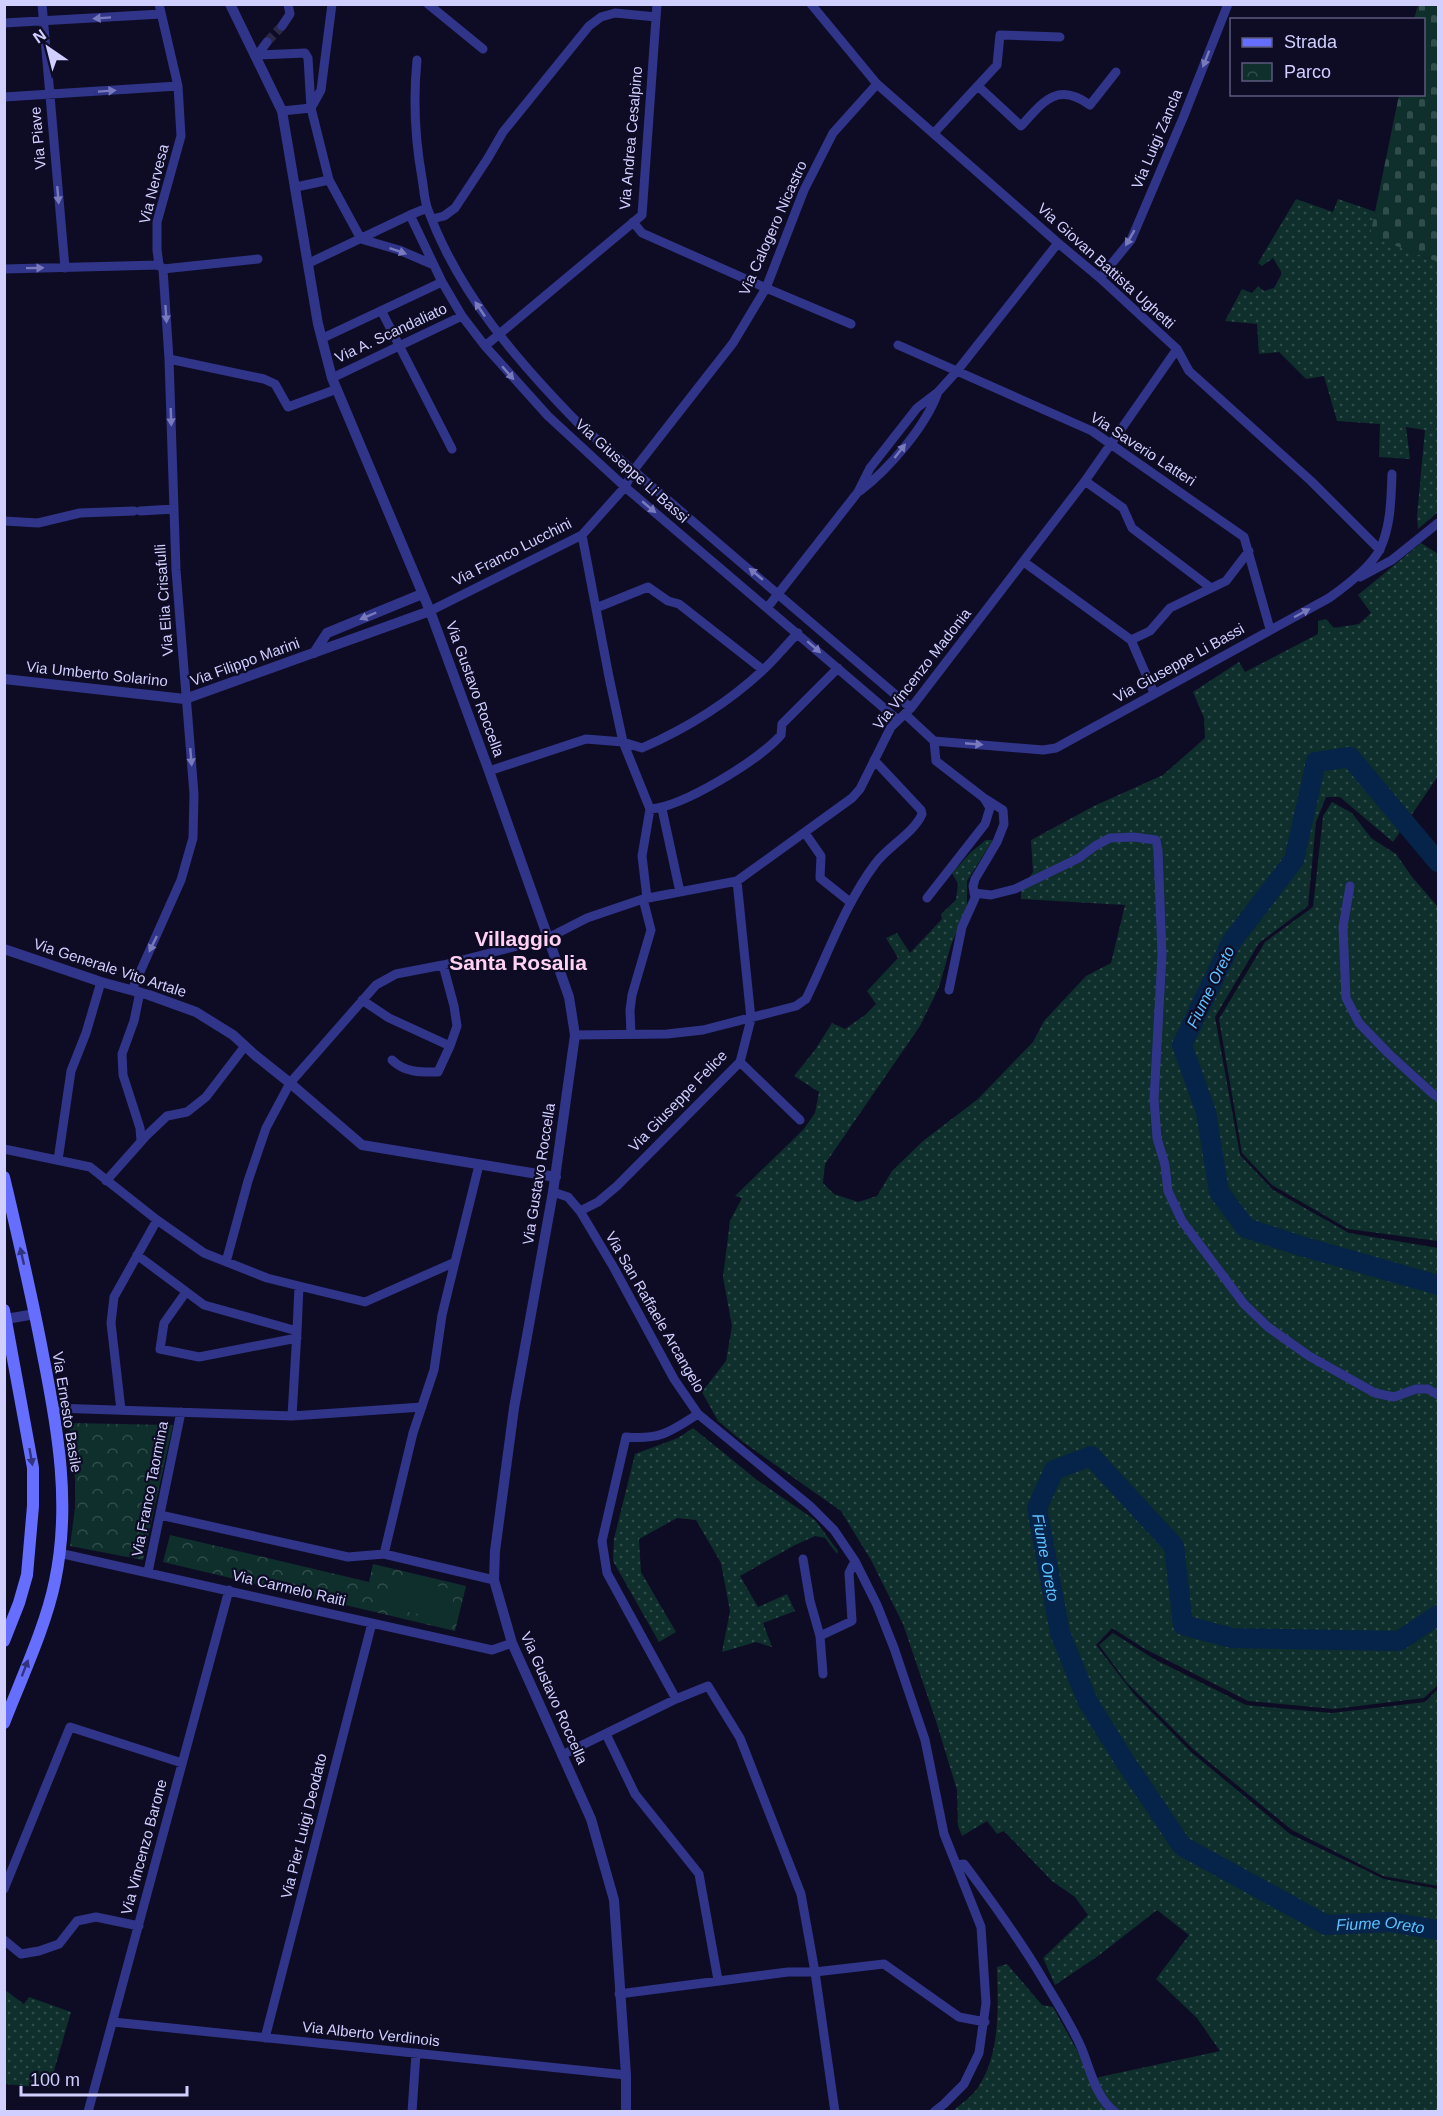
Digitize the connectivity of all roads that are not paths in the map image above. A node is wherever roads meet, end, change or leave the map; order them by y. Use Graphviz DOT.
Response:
graph roads {
  1 [pos="42,4"];
  2 [pos="230,4"];
  3 [pos="288,4"];
  4 [pos="332,4"];
  5 [pos="428,4"];
  6 [pos="657,4"];
  7 [pos="811,4"];
  8 [pos="1228,4"];
  9 [pos="160,9"];
  10 [pos="656,17"];
  11 [pos="43,21"];
  12 [pos="4,23"];
  13 [pos="282,26"];
  14 [pos="1060,37"];
  15 [pos="267,42"];
  16 [pos="483,49"];
  17 [pos="257,56"];
  18 [pos="417,60"];
  19 [pos="1116,72"];
  20 [pos="877,84"];
  21 [pos="178,86"];
  22 [pos="979,87"];
  23 [pos="49,94"];
  24 [pos="4,97"];
  25 [pos="311,108"];
  26 [pos="282,111"];
  27 [pos="934,133"];
  28 [pos="329,180"];
  29 [pos="296,187"];
  30 [pos="427,208"];
  31 [pos="410,215"];
  32 [pos="432,219"];
  33 [pos="633,222"];
  34 [pos="361,239"];
  35 [pos="1058,243"];
  36 [pos="258,259"];
  37 [pos="309,263"];
  38 [pos="434,265"];
  39 [pos="161,267"];
  40 [pos="65,268"];
  41 [pos="4,269"];
  42 [pos="1100,278"];
  43 [pos="442,282"];
  44 [pos="766,288"];
  45 [pos="382,312"];
  46 [pos="462,316"];
  47 [pos="851,324"];
  48 [pos="498,335"];
  49 [pos="322,338"];
  50 [pos="898,345"];
  51 [pos="485,346"];
  52 [pos="399,347"];
  53 [pos="1177,349"];
  54 [pos="169,359"];
  55 [pos="957,371"];
  56 [pos="332,378"];
  57 [pos="337,389"];
  58 [pos="1112,443"];
  59 [pos="452,449"];
  60 [pos="633,471"];
  61 [pos="1392,474"];
  62 [pos="1085,481"];
  63 [pos="625,487"];
  64 [pos="174,509"];
  65 [pos="4,521"];
  66 [pos="1438,523"];
  67 [pos="582,535"];
  68 [pos="1380,550"];
  69 [pos="1249,551"];
  70 [pos="1024,562"];
  71 [pos="1355,580"];
  72 [pos="1211,588"];
  73 [pos="422,594"];
  74 [pos="780,594"];
  75 [pos="597,608"];
  76 [pos="767,608"];
  77 [pos="430,610"];
  78 [pos="1270,629"];
  79 [pos="798,633"];
  80 [pos="1131,640"];
  81 [pos="314,653"];
  82 [pos="838,668"];
  83 [pos="763,670"];
  84 [pos="4,679"];
  85 [pos="1154,693"];
  86 [pos="185,699"];
  87 [pos="905,714"];
  88 [pos="934,741"];
  89 [pos="623,742"];
  90 [pos="874,760"];
  91 [pos="489,771"];
  92 [pos="984,798"];
  93 [pos="650,809"];
  94 [pos="662,809"];
  95 [pos="805,833"];
  96 [pos="737,880"];
  97 [pos="1350,886"];
  98 [pos="680,892"];
  99 [pos="974,893"];
  100 [pos="645,898"];
  101 [pos="927,898"];
  102 [pos="850,902"];
  103 [pos="548,938"];
  104 [pos="4,949"];
  105 [pos="443,965"];
  106 [pos="101,982"];
  107 [pos="948,990"];
  108 [pos="136,991"];
  109 [pos="362,1000"];
  110 [pos="751,1019"];
  111 [pos="631,1034"];
  112 [pos="575,1035"];
  113 [pos="245,1046"];
  114 [pos="450,1046"];
  115 [pos="392,1060"];
  116 [pos="740,1062"];
  117 [pos="290,1083"];
  118 [pos="1438,1097"];
  119 [pos="800,1120"];
  120 [pos="141,1141"];
  121 [pos="4,1149"];
  122 [pos="58,1160"];
  123 [pos="479,1165"];
  124 [pos="4,1177"];
  125 [pos="556,1177"];
  126 [pos="106,1181"];
  127 [pos="554,1192"];
  128 [pos="580,1211"];
  129 [pos="157,1220"];
  130 [pos="137,1255"];
  131 [pos="226,1262"];
  132 [pos="455,1262"];
  133 [pos="299,1286"];
  134 [pos="186,1292"];
  135 [pos="35,1314"];
  136 [pos="5,1315"];
  137 [pos="297,1334"];
  138 [pos="1438,1395"];
  139 [pos="422,1407"];
  140 [pos="54,1408"];
  141 [pos="121,1410"];
  142 [pos="181,1412"];
  143 [pos="698,1414"];
  144 [pos="292,1416"];
  145 [pos="160,1515"];
  146 [pos="59,1553"];
  147 [pos="384,1554"];
  148 [pos="803,1559"];
  149 [pos="855,1561"];
  150 [pos="148,1572"];
  151 [pos="494,1580"];
  152 [pos="229,1590"];
  153 [pos="372,1623"];
  154 [pos="820,1636"];
  155 [pos="4,1641"];
  156 [pos="512,1643"];
  157 [pos="823,1674"];
  158 [pos="676,1699"];
  159 [pos="4,1723"];
  160 [pos="606,1734"];
  161 [pos="562,1755"];
  162 [pos="182,1763"];
  163 [pos="958,1865"];
  164 [pos="4,1889"];
  165 [pos="139,1926"];
  166 [pos="4,1940"];
  167 [pos="815,1972"];
  168 [pos="718,1980"];
  169 [pos="620,1994"];
  170 [pos="113,2022"];
  171 [pos="985,2022"];
  172 [pos="265,2038"];
  173 [pos="416,2054"];
  174 [pos="626,2075"];
  175 [pos="88,2112"];
  176 [pos="412,2112"];
  177 [pos="626,2112"];
  178 [pos="835,2112"];
  179 [pos="934,2112"];
  180 [pos="1115,2112"];
  1 -- 11 [label="street, Via Piave"];
  2 -- 17 [label="street, Via Gustavo Roccella"];
  3 -- 13 [label="street"];
  4 -- 25 [label="street"];
  5 -- 16 [label="street"];
  6 -- 10 [label="street, Via Andrea Cesalpino"];
  7 -- 20 [label="street, Via Giovan Battista Ughetti"];
  8 -- 42 [label="street, Via Luigi Zancla, one-way"];
  9 -- 11 [label="street, one-way"];
  9 -- 21 [label="street, Via Nervesa"];
  10 -- 32 [label="street"];
  10 -- 33 [label="street, Via Andrea Cesalpino"];
  11 -- 12 [label="street"];
  11 -- 23 [label="street, Via Piave"];
  14 -- 22 [label="street"];
  15 -- 17 [label="street"];
  17 -- 25 [label="street"];
  17 -- 26 [label="street, Via Gustavo Roccella"];
  18 -- 30 [label="street, Via Giuseppe Li Bassi"];
  19 -- 22 [label="street"];
  20 -- 27 [label="street, Via Giovan Battista Ughetti"];
  20 -- 44 [label="street, Via Calogero Nicastro"];
  23 -- 21 [label="street, one-way"];
  21 -- 39 [label="street, Via Nervesa"];
  22 -- 27 [label="street"];
  23 -- 24 [label="street"];
  23 -- 40 [label="street, Via Piave, one-way"];
  25 -- 26 [label="street"];
  25 -- 28 [label="street"];
  26 -- 29 [label="street, Via Gustavo Roccella"];
  27 -- 35 [label="street, Via Giovan Battista Ughetti"];
  28 -- 29 [label="street"];
  28 -- 34 [label="street"];
  29 -- 37 [label="street, Via Gustavo Roccella"];
  30 -- 31 [label="street"];
  30 -- 32 [label="street, Via Giuseppe Li Bassi"];
  31 -- 34 [label="street"];
  31 -- 38 [label="street, Via Giuseppe Li Bassi"];
  48 -- 32 [label="street, Via Giuseppe Li Bassi, one-way"];
  33 -- 44 [label="street"];
  33 -- 48 [label="street, Via Andrea Cesalpino"];
  34 -- 37 [label="street"];
  34 -- 38 [label="street, one-way"];
  35 -- 42 [label="street, Via Giovan Battista Ughetti"];
  35 -- 55 [label="street"];
  36 -- 39 [label="street"];
  37 -- 49 [label="street, Via Gustavo Roccella"];
  38 -- 43 [label="street, Via Giuseppe Li Bassi"];
  39 -- 40 [label="street"];
  39 -- 54 [label="street, Via Elia Crisafulli, one-way"];
  41 -- 40 [label="street, one-way"];
  42 -- 53 [label="street, Via Giovan Battista Ughetti"];
  43 -- 45 [label="street"];
  43 -- 46 [label="street, Via Giuseppe Li Bassi"];
  44 -- 47 [label="street"];
  44 -- 60 [label="street, Via Calogero Nicastro"];
  45 -- 49 [label="street"];
  45 -- 52 [label="street"];
  46 -- 51 [label="street, Via Giuseppe Li Bassi"];
  46 -- 52 [label="street, Via A. Scandaliato"];
  48 -- 51 [label="street, Via Andrea Cesalpino"];
  48 -- 60 [label="street, Via Giuseppe Li Bassi"];
  49 -- 56 [label="street, Via Gustavo Roccella"];
  50 -- 55 [label="street, Via Saverio Latteri"];
  51 -- 63 [label="street, Via Giuseppe Li Bassi, one-way"];
  52 -- 56 [label="street, Via A. Scandaliato"];
  52 -- 59 [label="street"];
  53 -- 58 [label="street, Via Vincenzo Madonia"];
  53 -- 68 [label="street, Via Giovan Battista Ughetti"];
  54 -- 57 [label="street"];
  54 -- 64 [label="street, Via Elia Crisafulli, one-way"];
  55 -- 58 [label="street, Via Saverio Latteri"];
  55 -- 74 [label="street"];
  56 -- 57 [label="street, Via Gustavo Roccella"];
  57 -- 73 [label="street, Via Gustavo Roccella"];
  58 -- 62 [label="street, Via Vincenzo Madonia"];
  58 -- 69 [label="street, Via Saverio Latteri"];
  60 -- 63 [label="street, Via Calogero Nicastro"];
  74 -- 60 [label="street, Via Giuseppe Li Bassi, one-way"];
  61 -- 68 [label="street, Via Giuseppe Li Bassi"];
  62 -- 70 [label="street, Via Vincenzo Madonia"];
  62 -- 72 [label="street"];
  63 -- 67 [label="street, Via Franco Lucchini"];
  63 -- 76 [label="street, Via Giuseppe Li Bassi, one-way"];
  64 -- 65 [label="street"];
  64 -- 86 [label="street, Via Elia Crisafulli"];
  66 -- 71 [label="street"];
  67 -- 75 [label="street"];
  67 -- 77 [label="street, Via Franco Lucchini"];
  68 -- 71 [label="street, Via Giuseppe Li Bassi"];
  69 -- 72 [label="street"];
  69 -- 78 [label="street, Via Saverio Latteri"];
  70 -- 80 [label="street"];
  70 -- 87 [label="street, Via Vincenzo Madonia"];
  78 -- 71 [label="street, Via Giuseppe Li Bassi, one-way"];
  72 -- 80 [label="street"];
  73 -- 77 [label="street, Via Gustavo Roccella"];
  73 -- 81 [label="street, Via Filippo Marini, one-way"];
  74 -- 76 [label="street"];
  74 -- 87 [label="street, Via Giuseppe Li Bassi"];
  75 -- 83 [label="street"];
  75 -- 89 [label="street"];
  76 -- 79 [label="street, Via Giuseppe Li Bassi"];
  77 -- 81 [label="street, Via Filippo Marini"];
  77 -- 91 [label="street, Via Gustavo Roccella"];
  78 -- 85 [label="street, Via Giuseppe Li Bassi"];
  79 -- 82 [label="street, Via Giuseppe Li Bassi, one-way"];
  79 -- 83 [label="street"];
  80 -- 85 [label="street"];
  81 -- 86 [label="street, Via Filippo Marini"];
  82 -- 87 [label="street, Via Giuseppe Li Bassi"];
  82 -- 94 [label="street"];
  83 -- 89 [label="street"];
  84 -- 86 [label="street, Via Umberto Solarino"];
  88 -- 85 [label="street, Via Giuseppe Li Bassi, one-way"];
  86 -- 108 [label="street, Via Elia Crisafulli, one-way"];
  87 -- 88 [label="street, Via Giuseppe Li Bassi"];
  87 -- 90 [label="street, Via Vincenzo Madonia"];
  88 -- 92 [label="street"];
  89 -- 91 [label="street"];
  89 -- 93 [label="street"];
  90 -- 95 [label="street, Via Vincenzo Madonia"];
  90 -- 102 [label="street"];
  91 -- 103 [label="street, Via Gustavo Roccella"];
  92 -- 99 [label="street"];
  92 -- 101 [label="street"];
  93 -- 94 [label="street"];
  93 -- 100 [label="street"];
  94 -- 98 [label="street"];
  95 -- 96 [label="street, Via Vincenzo Madonia"];
  95 -- 102 [label="street"];
  96 -- 98 [label="street, Via Vincenzo Madonia"];
  96 -- 110 [label="street, Via Giuseppe Felice"];
  97 -- 118 [label="street"];
  98 -- 100 [label="street, Via Vincenzo Madonia"];
  99 -- 107 [label="street"];
  99 -- 138 [label="street"];
  100 -- 103 [label="street, Via Vincenzo Madonia"];
  100 -- 111 [label="street"];
  102 -- 110 [label="street"];
  103 -- 105 [label="street, Via Vincenzo Madonia"];
  103 -- 112 [label="street, Via Gustavo Roccella"];
  104 -- 106 [label="street, Via Generale Vito Artale"];
  105 -- 109 [label="street, Via Vincenzo Madonia"];
  105 -- 114 [label="street"];
  106 -- 108 [label="street, Via Generale Vito Artale"];
  106 -- 122 [label="street"];
  108 -- 113 [label="street, Via Generale Vito Artale"];
  108 -- 120 [label="street, Via Elia Crisafulli"];
  109 -- 114 [label="street"];
  109 -- 117 [label="street, Via Vincenzo Madonia"];
  110 -- 111 [label="street"];
  110 -- 116 [label="street, Via Giuseppe Felice"];
  111 -- 112 [label="street"];
  112 -- 125 [label="street, Via Gustavo Roccella"];
  113 -- 117 [label="street, Via Generale Vito Artale"];
  113 -- 120 [label="street"];
  114 -- 115 [label="street"];
  116 -- 119 [label="street"];
  116 -- 128 [label="street, Via Giuseppe Felice"];
  117 -- 123 [label="street, Via Generale Vito Artale"];
  117 -- 131 [label="street, Via Vincenzo Madonia"];
  120 -- 126 [label="street"];
  121 -- 122 [label="street"];
  122 -- 126 [label="street"];
  123 -- 125 [label="street, Via Generale Vito Artale"];
  123 -- 132 [label="street"];
  135 -- 124 [label="main road, Via Ernesto Basile, one-way"];
  125 -- 127 [label="street, Via Gustavo Roccella"];
  126 -- 129 [label="street"];
  127 -- 128 [label="street"];
  127 -- 151 [label="street, Via Gustavo Roccella"];
  128 -- 143 [label="street, Via San Raffaele Arcangelo"];
  129 -- 130 [label="street"];
  129 -- 131 [label="street"];
  130 -- 134 [label="street"];
  130 -- 141 [label="street"];
  131 -- 133 [label="street"];
  132 -- 133 [label="street"];
  132 -- 139 [label="street"];
  133 -- 137 [label="street"];
  134 -- 137 [label="street"];
  134 -- 137 [label="street"];
  135 -- 136 [label="street"];
  135 -- 140 [label="main road, Via Ernesto Basile"];
  136 -- 155 [label="main road, one-way"];
  137 -- 144 [label="street"];
  139 -- 144 [label="street"];
  139 -- 147 [label="street"];
  140 -- 141 [label="street"];
  140 -- 146 [label="main road, Via Ernesto Basile"];
  141 -- 142 [label="street"];
  142 -- 144 [label="street"];
  142 -- 145 [label="street, Via Franco Taormina"];
  143 -- 149 [label="street, Via San Raffaele Arcangelo"];
  143 -- 158 [label="street"];
  145 -- 147 [label="street"];
  145 -- 150 [label="street, Via Franco Taormina"];
  146 -- 150 [label="street, Via Carmelo Raiti"];
  159 -- 146 [label="main road, Via Ernesto Basile, one-way"];
  147 -- 151 [label="street"];
  148 -- 154 [label="street"];
  149 -- 154 [label="street"];
  149 -- 163 [label="street, Via San Raffaele Arcangelo"];
  150 -- 152 [label="street, Via Carmelo Raiti"];
  151 -- 156 [label="street, Via Gustavo Roccella"];
  152 -- 153 [label="street, Via Carmelo Raiti"];
  152 -- 162 [label="street, Via Vincenzo Barone"];
  153 -- 156 [label="street, Via Carmelo Raiti"];
  153 -- 172 [label="street, Via Pier Luigi Deodato"];
  154 -- 157 [label="street"];
  156 -- 161 [label="street, Via Gustavo Roccella"];
  158 -- 160 [label="street"];
  158 -- 167 [label="street"];
  160 -- 161 [label="street"];
  160 -- 168 [label="street"];
  161 -- 169 [label="street, Via Gustavo Roccella"];
  162 -- 164 [label="street"];
  162 -- 165 [label="street, Via Vincenzo Barone"];
  163 -- 171 [label="street, Via San Raffaele Arcangelo"];
  163 -- 180 [label="street"];
  165 -- 166 [label="street"];
  165 -- 170 [label="street, Via Vincenzo Barone"];
  167 -- 168 [label="street"];
  167 -- 171 [label="street"];
  167 -- 178 [label="street"];
  168 -- 169 [label="street"];
  169 -- 174 [label="street, Via Gustavo Roccella"];
  170 -- 172 [label="street, Via Alberto Verdinois"];
  170 -- 175 [label="street, Via Vincenzo Barone"];
  171 -- 179 [label="street, Via San Raffaele Arcangelo"];
  172 -- 173 [label="street, Via Alberto Verdinois"];
  173 -- 174 [label="street, Via Alberto Verdinois"];
  173 -- 176 [label="street"];
  174 -- 177 [label="street, Via Gustavo Roccella"];
}
